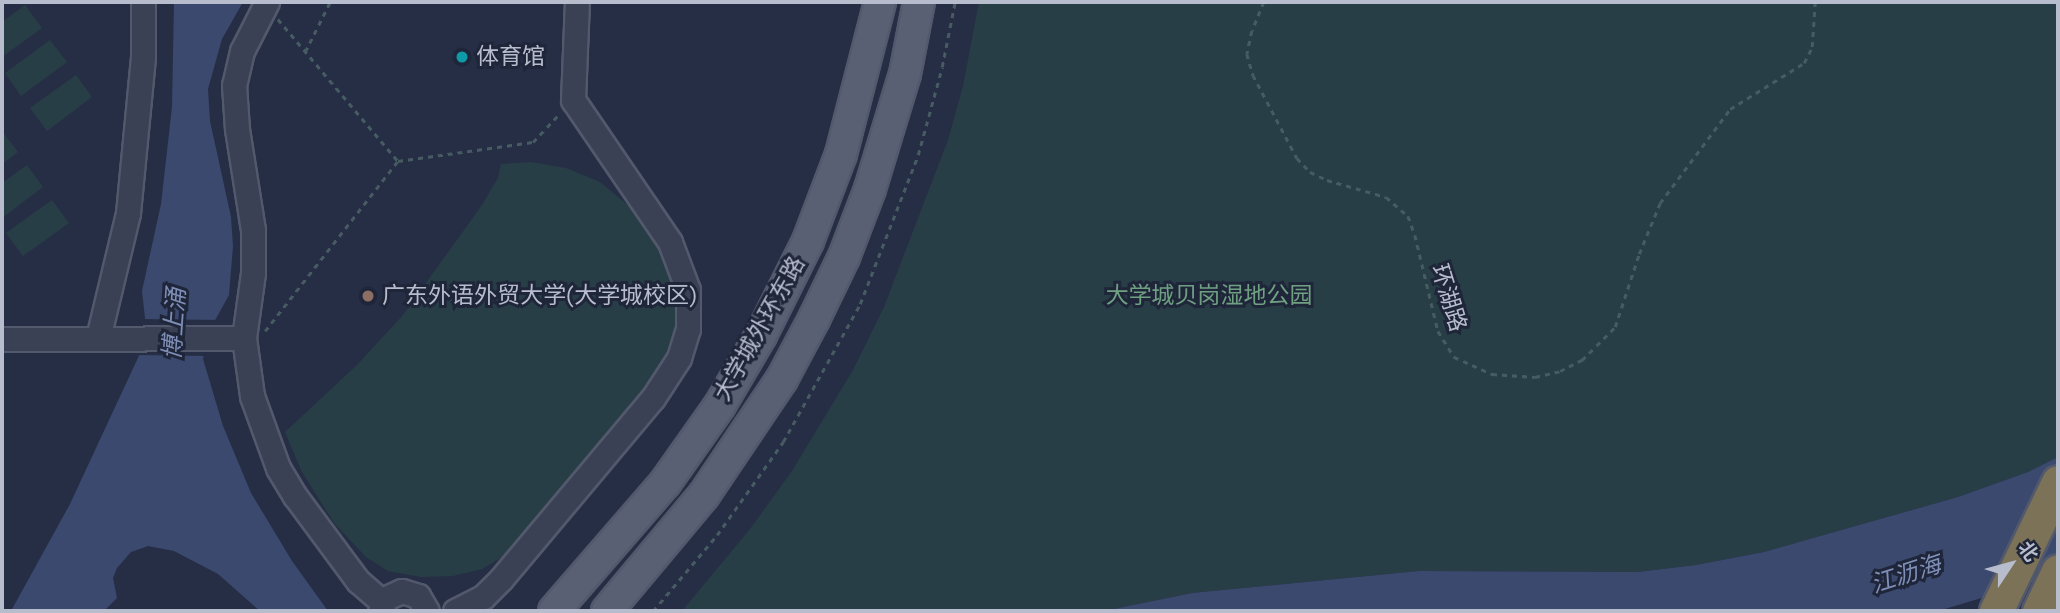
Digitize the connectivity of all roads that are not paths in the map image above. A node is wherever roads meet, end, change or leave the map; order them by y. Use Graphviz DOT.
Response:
graph roads {
  1 [pos="143,2"];
  2 [pos="577,2"];
  3 [pos="880,2"];
  4 [pos="919,2"];
  5 [pos="266,3"];
  6 [pos="98,338"];
  7 [pos="2,339"];
  8 [pos="245,346"];
  9 [pos="2058,482"];
  10 [pos="2058,571"];
  11 [pos="2058,606"];
  12 [pos="381,607"];
  13 [pos="427,611"];
  14 [pos="455,611"];
  15 [pos="555,611"];
  16 [pos="607,611"];
  17 [pos="1996,611"];
  18 [pos="2039,611"];
  19 [pos="2048,611"];
  1 -- 6 [label="street"];
  2 -- 14 [label="street"];
  3 -- 15 [label="main road, 大学城外环东路"];
  4 -- 16 [label="main road, 大学城外环东路"];
  5 -- 8 [label="street"];
  6 -- 7 [label="street"];
  6 -- 8 [label="street"];
  8 -- 12 [label="street"];
  9 -- 17 [label="highway"];
  10 -- 18 [label="highway"];
  11 -- 19 [label="street"];
  12 -- 13 [label="street"];
}
